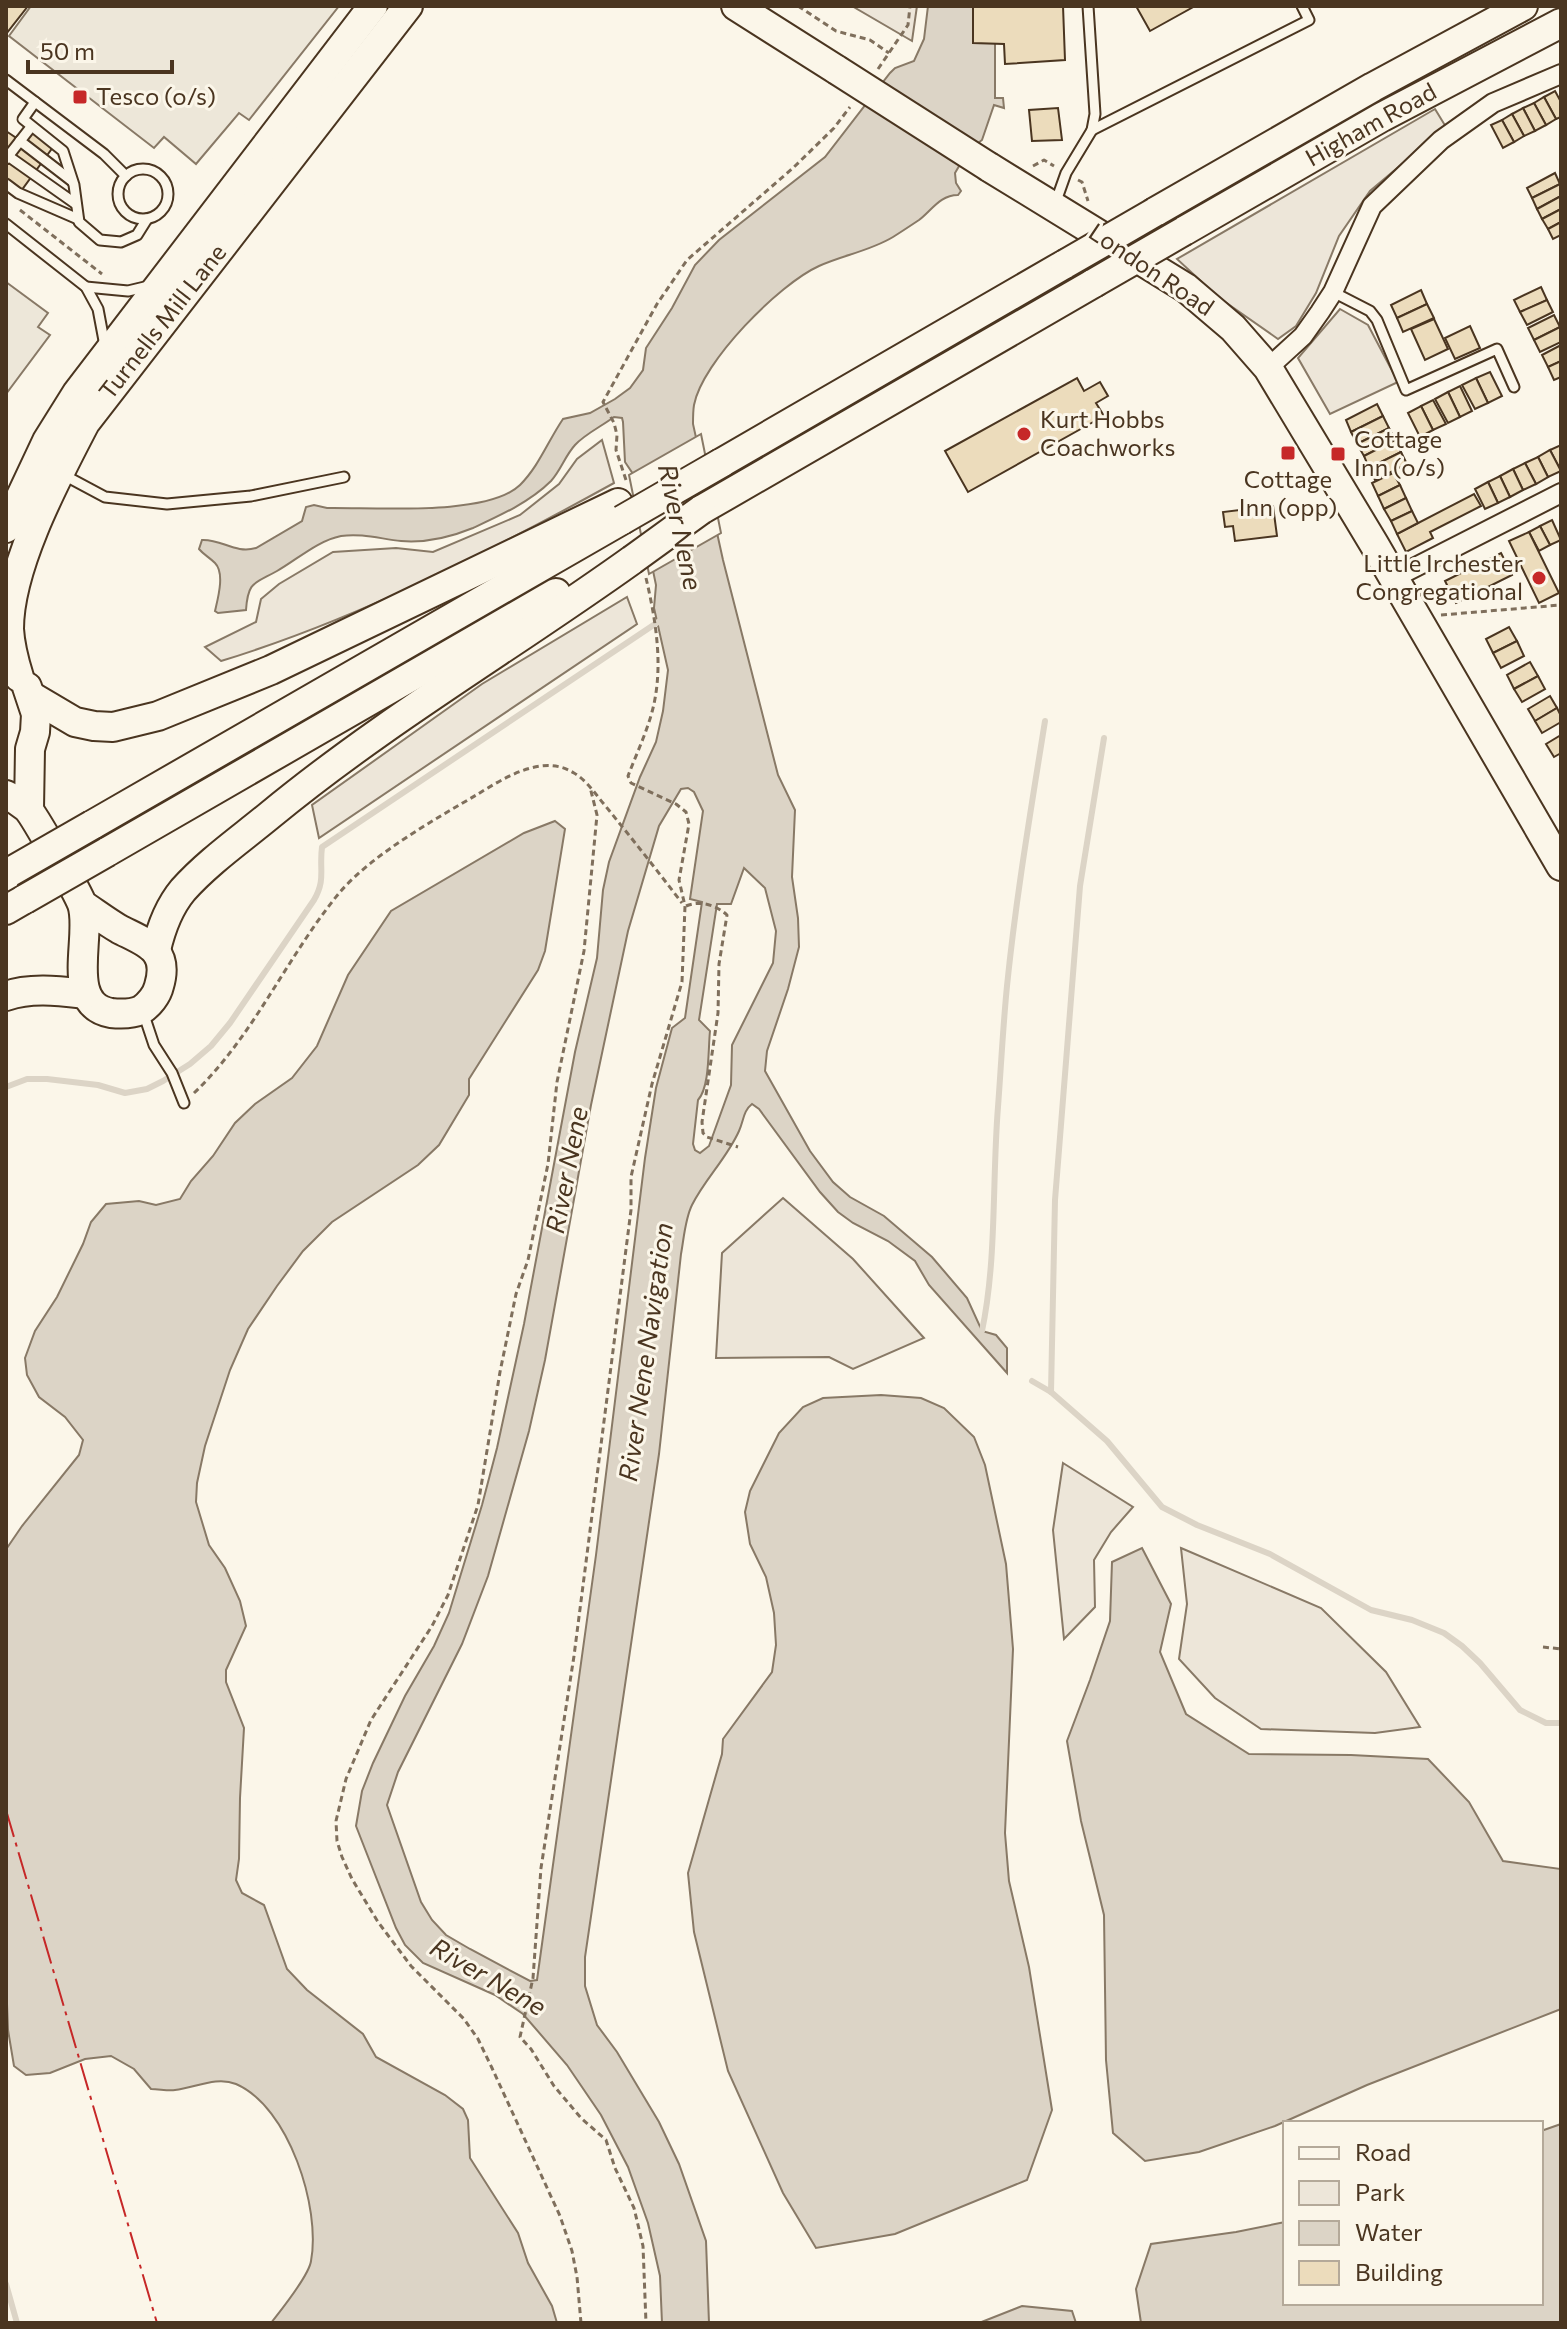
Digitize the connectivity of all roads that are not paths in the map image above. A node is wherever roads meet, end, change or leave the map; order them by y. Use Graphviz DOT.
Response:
graph roads {
  1 [pos="373,6"];
  2 [pos="408,6"];
  3 [pos="736,6"];
  4 [pos="1088,6"];
  5 [pos="1302,6"];
  6 [pos="1523,6"];
  7 [pos="1561,23"];
  8 [pos="1561,74"];
  9 [pos="6,80"];
  10 [pos="35,102"];
  11 [pos="31,127"];
  12 [pos="1092,130"];
  13 [pos="20,141"];
  14 [pos="7,158"];
  15 [pos="126,176"];
  16 [pos="72,181"];
  17 [pos="6,184"];
  18 [pos="76,204"];
  19 [pos="1054,207"];
  20 [pos="78,219"];
  21 [pos="147,219"];
  22 [pos="6,224"];
  23 [pos="160,284"];
  24 [pos="86,287"];
  25 [pos="1333,292"];
  26 [pos="104,356"];
  27 [pos="1268,368"];
  28 [pos="1514,387"];
  29 [pos="59,473"];
  30 [pos="344,477"];
  31 [pos="1561,493"];
  32 [pos="620,511"];
  33 [pos="6,528"];
  34 [pos="630,556"];
  35 [pos="1394,578"];
  36 [pos="19,680"];
  37 [pos="30,749"];
  38 [pos="6,774"];
  39 [pos="17,802"];
  40 [pos="1561,866"];
  41 [pos="8,873"];
  42 [pos="16,904"];
  43 [pos="83,905"];
  44 [pos="156,950"];
  45 [pos="86,994"];
  46 [pos="6,996"];
  47 [pos="142,1009"];
  48 [pos="184,1103"];
  1 -- 23 [label="highway, Turnells Mill Lane"];
  2 -- 29 [label="highway, Turnells Mill Lane"];
  3 -- 19 [label="highway, London Road, bridge"];
  4 -- 12 [label="lane"];
  5 -- 12 [label="lane"];
  6 -- 32 [label="highway, Higham Road, bridge"];
  7 -- 34 [label="highway, Higham Road, bridge"];
  8 -- 25 [label="street"];
  9 -- 10 [label="lane"];
  10 -- 11 [label="lane"];
  10 -- 15 [label="lane"];
  11 -- 13 [label="lane"];
  11 -- 16 [label="lane"];
  12 -- 19 [label="lane"];
  13 -- 14 [label="lane"];
  13 -- 16 [label="lane"];
  14 -- 18 [label="lane"];
  15 -- 21 [label="lane"];
  15 -- 21 [label="lane"];
  16 -- 18 [label="lane"];
  17 -- 20 [label="lane"];
  18 -- 20 [label="lane"];
  19 -- 27 [label="highway, London Road"];
  20 -- 21 [label="lane"];
  22 -- 24 [label="lane"];
  23 -- 24 [label="lane"];
  23 -- 26 [label="highway, Turnells Mill Lane"];
  24 -- 26 [label="lane"];
  25 -- 27 [label="street"];
  25 -- 28 [label="lane"];
  26 -- 33 [label="highway, Turnells Mill Lane"];
  27 -- 35 [label="highway, London Road"];
  29 -- 30 [label="lane"];
  29 -- 36 [label="highway, Turnells Mill Lane"];
  31 -- 35 [label="street"];
  32 -- 36 [label="highway"];
  32 -- 41 [label="highway, bridge"];
  34 -- 42 [label="highway, bridge"];
  34 -- 44 [label="highway"];
  35 -- 40 [label="highway, London Road"];
  36 -- 37 [label="highway, Turnells Mill Lane"];
  37 -- 38 [label="highway"];
  37 -- 39 [label="highway, Turnells Mill Lane"];
  39 -- 43 [label="highway"];
  43 -- 44 [label="highway"];
  43 -- 45 [label="highway"];
  44 -- 47 [label="highway"];
  45 -- 46 [label="highway"];
  45 -- 47 [label="highway"];
  47 -- 48 [label="lane"];
}
